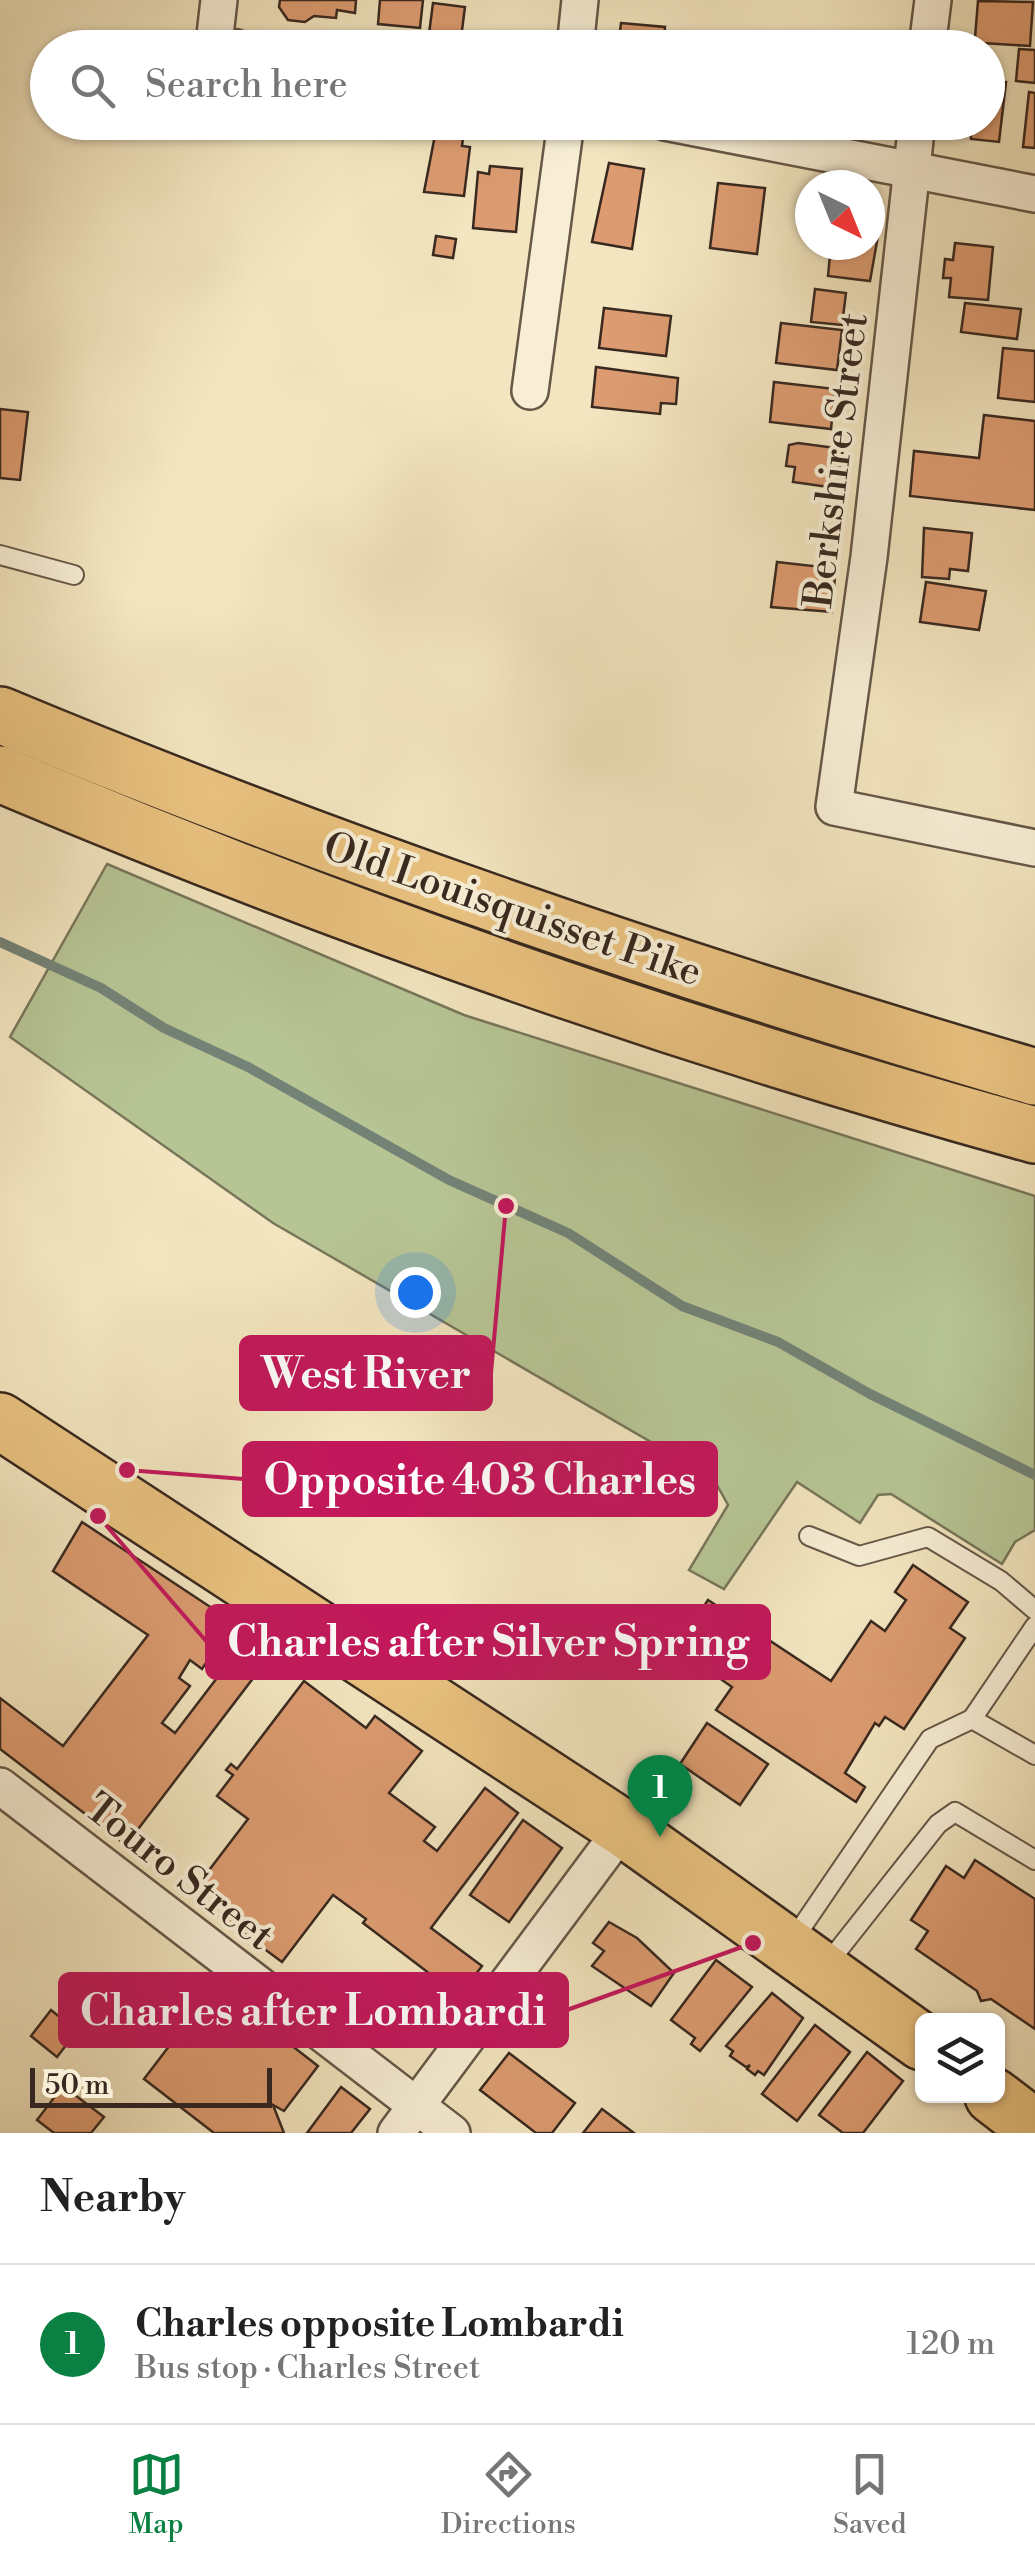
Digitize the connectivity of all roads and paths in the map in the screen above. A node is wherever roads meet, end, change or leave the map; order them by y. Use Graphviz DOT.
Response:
graph roads {
  1 [pos="219,0"];
  2 [pos="580,0"];
  3 [pos="933,0"];
  4 [pos="223,30"];
  5 [pos="577,30"];
  6 [pos="929,30"];
  7 [pos="564,140"];
  8 [pos="764,140"];
  9 [pos="915,140"];
  10 [pos="911,167"];
  11 [pos="1035,194"];
  12 [pos="530,391"];
  13 [pos="0,556"];
  14 [pos="74,575"];
  15 [pos="0,715"];
  16 [pos="0,774"];
  17 [pos="1035,848"];
  18 [pos="1035,1077"];
  19 [pos="1035,1135"];
  20 [pos="0,1421"];
  21 [pos="809,1536"];
  22 [pos="1035,1610"];
  23 [pos="1035,1626"];
  24 [pos="972,1718"];
  25 [pos="1035,1754"];
  26 [pos="0,1786"];
  27 [pos="623,1828"];
  28 [pos="1035,1860"];
  29 [pos="807,1956"];
  30 [pos="915,2037"];
  31 [pos="1002,2103"];
  32 [pos="406,2120"];
  33 [pos="1035,2128"];
  34 [pos="452,2133"];
  1 -- 4 [label="street"];
  2 -- 5 [label="street"];
  3 -- 6 [label="street"];
  7 -- 12 [label="street"];
  8 -- 10 [label="street"];
  9 -- 10 [label="street, Berkshire Street"];
  10 -- 11 [label="street"];
  10 -- 17 [label="street, Berkshire Street"];
  13 -- 14 [label="lane"];
  15 -- 18 [label="main road, Old Louisquisset Pike"];
  16 -- 19 [label="main road, Old Louisquisset Pike"];
  20 -- 27 [label="main road"];
  21 -- 22 [label="lane"];
  23 -- 24 [label="lane"];
  24 -- 25 [label="lane"];
  24 -- 29 [label="lane"];
  26 -- 32 [label="street, Touro Street"];
  27 -- 29 [label="main road"];
  27 -- 32 [label="street"];
  28 -- 29 [label="lane"];
  29 -- 30 [label="main road"];
  31 -- 33 [label="main road"];
  32 -- 34 [label="street, Touro Street"];
}
